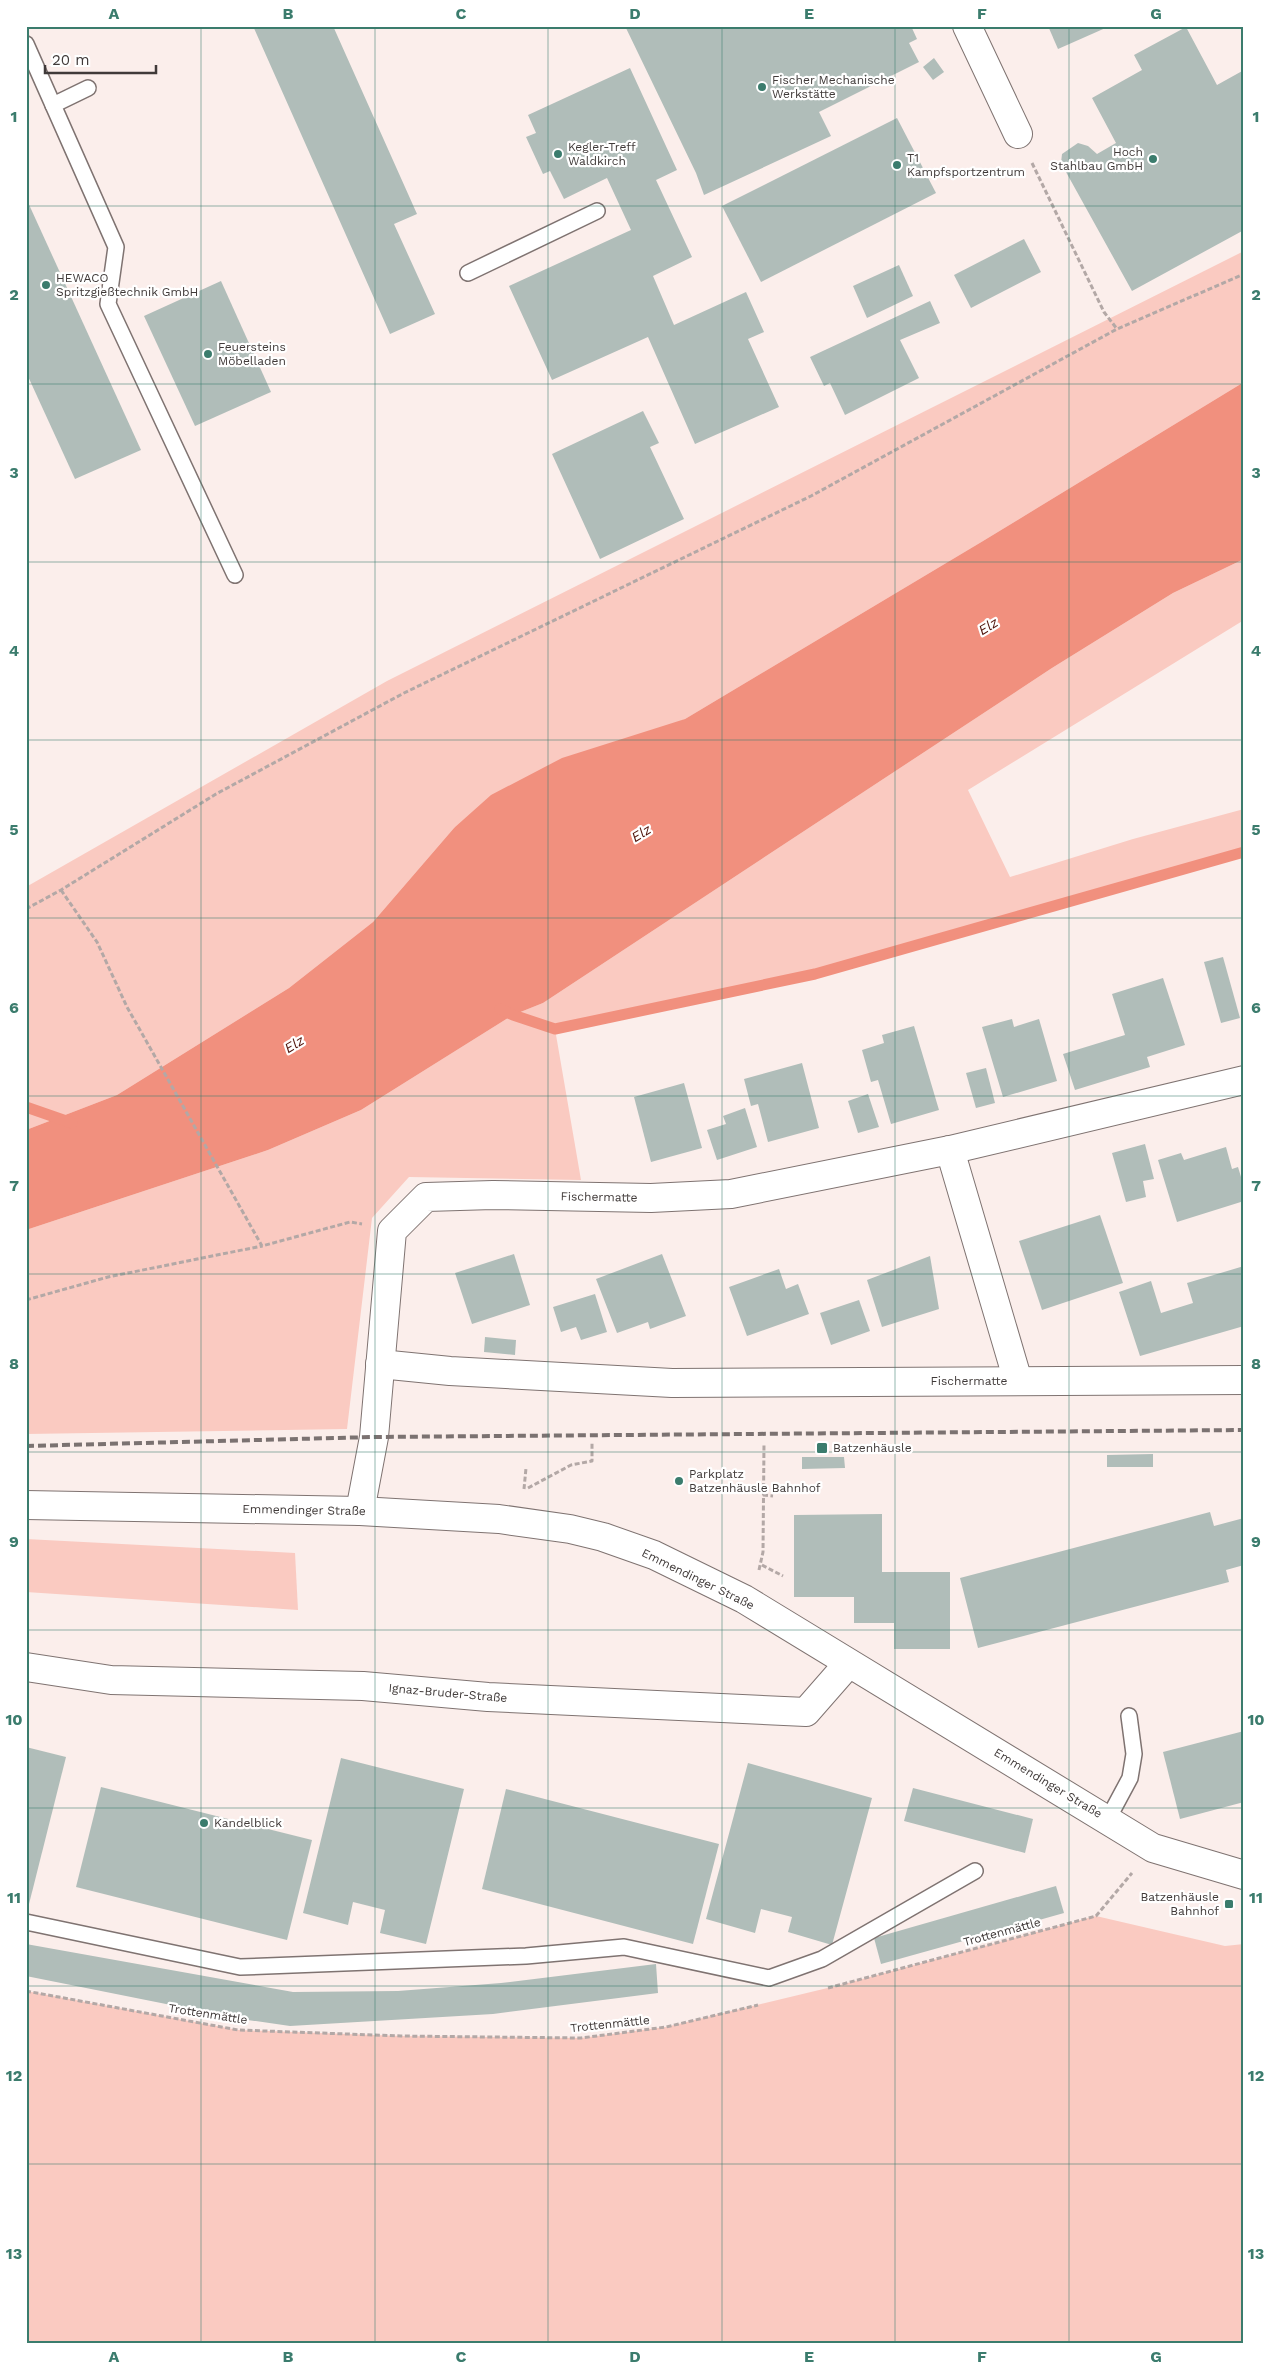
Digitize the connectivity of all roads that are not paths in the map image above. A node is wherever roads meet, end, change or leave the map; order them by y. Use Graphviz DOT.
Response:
graph roads {
  1 [pos="967,26"];
  2 [pos="26,44"];
  3 [pos="88,88"];
  4 [pos="53,105"];
  5 [pos="1018,134"];
  6 [pos="597,211"];
  7 [pos="468,273"];
  8 [pos="235,576"];
  9 [pos="1244,1080"];
  10 [pos="950,1150"];
  11 [pos="380,1364"];
  12 [pos="1244,1380"];
  13 [pos="1018,1381"];
  14 [pos="26,1505"];
  15 [pos="360,1510"];
  16 [pos="848,1664"];
  17 [pos="26,1667"];
  18 [pos="1129,1716"];
  19 [pos="1108,1819"];
  20 [pos="975,1871"];
  21 [pos="1244,1875"];
  22 [pos="26,1922"];
  1 -- 5 [label="street"];
  2 -- 4 [label="lane"];
  3 -- 4 [label="lane"];
  4 -- 8 [label="lane"];
  6 -- 7 [label="lane"];
  9 -- 10 [label="street, Fischermatte"];
  10 -- 11 [label="street, Fischermatte"];
  10 -- 13 [label="street, Fischermatte"];
  11 -- 13 [label="street, Fischermatte"];
  11 -- 15 [label="street"];
  12 -- 13 [label="street, Fischermatte"];
  14 -- 15 [label="street, Emmendinger Straße"];
  15 -- 16 [label="street, Emmendinger Straße"];
  16 -- 17 [label="street, Ignaz-Bruder-Straße"];
  16 -- 19 [label="street, Emmendinger Straße"];
  18 -- 19 [label="lane"];
  19 -- 21 [label="street, Emmendinger Straße"];
  20 -- 22 [label="lane"];
}
